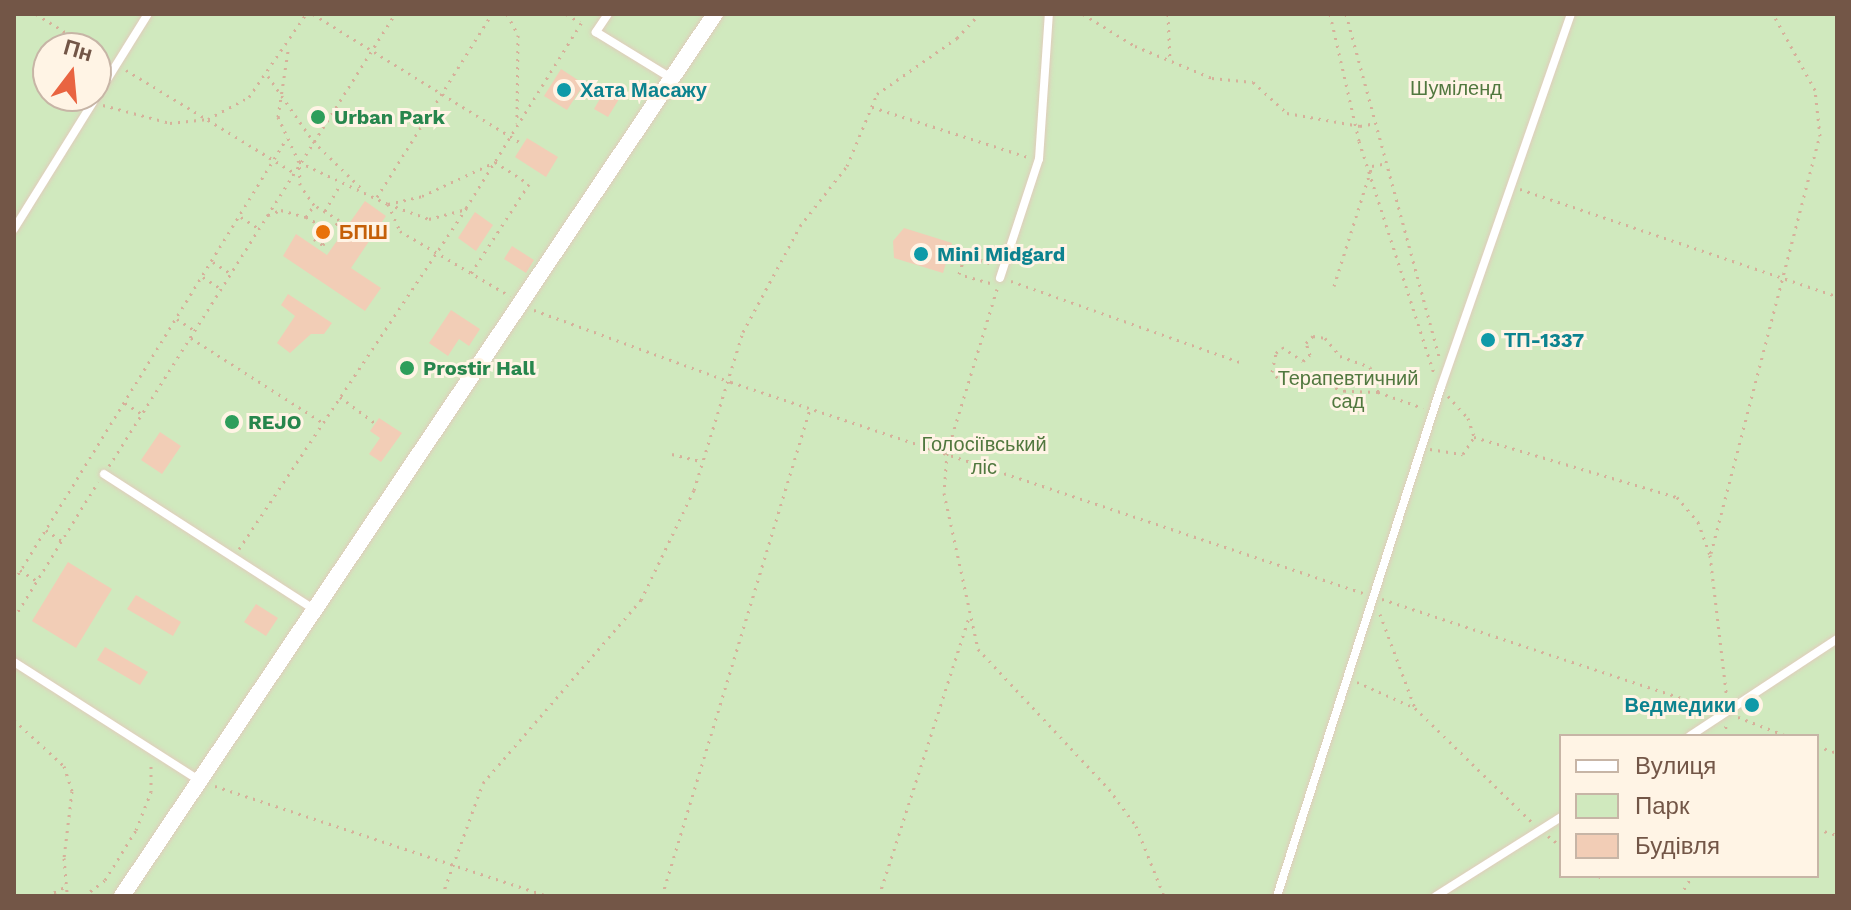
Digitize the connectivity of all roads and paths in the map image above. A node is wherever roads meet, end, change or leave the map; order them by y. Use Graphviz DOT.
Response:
graph roads {
  1 [pos="36,14"];
  2 [pos="148,14"];
  3 [pos="306,14"];
  4 [pos="313,14"];
  5 [pos="395,14"];
  6 [pos="492,14"];
  7 [pos="507,14"];
  8 [pos="566,14"];
  9 [pos="608,14"];
  10 [pos="715,14"];
  11 [pos="979,14"];
  12 [pos="1049,14"];
  13 [pos="1083,14"];
  14 [pos="1168,14"];
  15 [pos="1330,14"];
  16 [pos="1346,14"];
  17 [pos="1571,14"];
  18 [pos="1773,14"];
  19 [pos="581,23"];
  20 [pos="65,32"];
  21 [pos="596,32"];
  22 [pos="289,47"];
  23 [pos="369,53"];
  24 [pos="112,61"];
  25 [pos="1170,61"];
  26 [pos="116,64"];
  27 [pos="112,71"];
  28 [pos="268,76"];
  29 [pos="671,78"];
  30 [pos="280,86"];
  31 [pos="438,96"];
  32 [pos="872,107"];
  33 [pos="112,109"];
  34 [pos="87,112"];
  35 [pos="208,119"];
  36 [pos="1376,123"];
  37 [pos="1360,126"];
  38 [pos="517,127"];
  39 [pos="511,137"];
  40 [pos="287,138"];
  41 [pos="313,141"];
  42 [pos="521,143"];
  43 [pos="1039,159"];
  44 [pos="276,160"];
  45 [pos="299,162"];
  46 [pos="495,162"];
  47 [pos="1387,163"];
  48 [pos="1372,166"];
  49 [pos="293,172"];
  50 [pos="339,185"];
  51 [pos="1509,185"];
  52 [pos="364,191"];
  53 [pos="377,198"];
  54 [pos="388,204"];
  55 [pos="314,205"];
  56 [pos="466,208"];
  57 [pos="325,211"];
  58 [pos="266,216"];
  59 [pos="241,217"];
  60 [pos="306,217"];
  61 [pos="258,228"];
  62 [pos="14,229"];
  63 [pos="433,256"];
  64 [pos="213,262"];
  65 [pos="1004,267"];
  66 [pos="231,273"];
  67 [pos="470,275"];
  68 [pos="203,277"];
  69 [pos="1784,279"];
  70 [pos="999,282"];
  71 [pos="1334,286"];
  72 [pos="221,289"];
  73 [pos="1837,296"];
  74 [pos="523,303"];
  75 [pos="177,319"];
  76 [pos="195,331"];
  77 [pos="191,338"];
  78 [pos="1243,363"];
  79 [pos="731,382"];
  80 [pos="1441,387"];
  81 [pos="1378,392"];
  82 [pos="340,397"];
  83 [pos="125,403"];
  84 [pos="810,409"];
  85 [pos="1434,411"];
  86 [pos="142,414"];
  87 [pos="322,422"];
  88 [pos="375,423"];
  89 [pos="1474,437"];
  90 [pos="1423,447"];
  91 [pos="947,453"];
  92 [pos="672,454"];
  93 [pos="701,461"];
  94 [pos="104,474"];
  95 [pos="46,530"];
  96 [pos="62,541"];
  97 [pos="1710,555"];
  98 [pos="233,558"];
  99 [pos="20,570"];
  100 [pos="14,581"];
  101 [pos="37,581"];
  102 [pos="1374,596"];
  103 [pos="316,611"];
  104 [pos="970,615"];
  105 [pos="14,618"];
  106 [pos="1837,639"];
  107 [pos="14,662"];
  108 [pos="1348,678"];
  109 [pos="1415,708"];
  110 [pos="1728,713"];
  111 [pos="14,720"];
  112 [pos="139,731"];
  113 [pos="1693,734"];
  114 [pos="1782,734"];
  115 [pos="133,739"];
  116 [pos="152,752"];
  117 [pos="200,781"];
  118 [pos="1559,818"];
  119 [pos="1541,830"];
  120 [pos="1559,844"];
  121 [pos="452,865"];
  122 [pos="1602,878"];
  123 [pos="1691,878"];
  124 [pos="1604,880"];
  125 [pos="65,888"];
  126 [pos="47,896"];
  127 [pos="67,896"];
  128 [pos="84,896"];
  129 [pos="122,896"];
  130 [pos="442,896"];
  131 [pos="548,896"];
  132 [pos="662,896"];
  133 [pos="879,896"];
  134 [pos="1164,896"];
  135 [pos="1277,896"];
  136 [pos="1436,896"];
  137 [pos="1680,896"];
  1 -- 20 [label="path"];
  2 -- 26 [label="lane"];
  3 -- 22 [label="path"];
  4 -- 23 [label="path"];
  5 -- 23 [label="path"];
  6 -- 31 [label="path"];
  7 -- 38 [label="path"];
  8 -- 19 [label="path"];
  9 -- 21 [label="lane"];
  10 -- 29 [label="street"];
  11 -- 32 [label="path"];
  12 -- 43 [label="lane"];
  13 -- 25 [label="path"];
  14 -- 25 [label="path"];
  15 -- 37 [label="path"];
  16 -- 36 [label="path"];
  17 -- 51 [label="lane"];
  18 -- 69 [label="path"];
  19 -- 21 [label="path"];
  19 -- 38 [label="path"];
  21 -- 29 [label="lane"];
  22 -- 28 [label="path"];
  22 -- 30 [label="path"];
  23 -- 31 [label="path"];
  23 -- 41 [label="path"];
  24 -- 26 [label="path"];
  25 -- 37 [label="path"];
  26 -- 27 [label="lane"];
  26 -- 35 [label="path"];
  28 -- 30 [label="path"];
  28 -- 35 [label="path"];
  29 -- 74 [label="street"];
  30 -- 40 [label="path"];
  30 -- 41 [label="path"];
  31 -- 39 [label="path"];
  31 -- 53 [label="path"];
  32 -- 43 [label="path"];
  32 -- 79 [label="path"];
  33 -- 35 [label="path"];
  34 -- 62 [label="lane"];
  35 -- 44 [label="path"];
  36 -- 37 [label="path"];
  36 -- 47 [label="path"];
  37 -- 48 [label="path"];
  38 -- 39 [label="path"];
  39 -- 42 [label="path"];
  39 -- 46 [label="path"];
  40 -- 44 [label="path"];
  40 -- 45 [label="path"];
  41 -- 45 [label="path"];
  41 -- 52 [label="path"];
  43 -- 65 [label="lane"];
  44 -- 49 [label="path"];
  44 -- 59 [label="path"];
  45 -- 49 [label="path"];
  45 -- 50 [label="path"];
  45 -- 55 [label="path"];
  46 -- 54 [label="path"];
  46 -- 56 [label="path"];
  46 -- 67 [label="path"];
  47 -- 48 [label="path"];
  47 -- 80 [label="path"];
  48 -- 71 [label="path"];
  48 -- 80 [label="path"];
  49 -- 58 [label="path"];
  50 -- 52 [label="path"];
  50 -- 57 [label="path"];
  51 -- 69 [label="path"];
  51 -- 80 [label="lane"];
  52 -- 53 [label="path"];
  53 -- 54 [label="path"];
  54 -- 56 [label="path"];
  54 -- 63 [label="path"];
  55 -- 57 [label="path"];
  55 -- 60 [label="path"];
  56 -- 63 [label="path"];
  57 -- 60 [label="path"];
  58 -- 60 [label="path"];
  58 -- 61 [label="path"];
  59 -- 61 [label="path"];
  59 -- 64 [label="path"];
  61 -- 66 [label="path"];
  63 -- 67 [label="path"];
  63 -- 82 [label="path"];
  64 -- 66 [label="path"];
  64 -- 68 [label="path"];
  65 -- 70 [label="lane"];
  65 -- 70 [label="path"];
  66 -- 72 [label="path"];
  67 -- 74 [label="path"];
  68 -- 72 [label="path"];
  68 -- 75 [label="path"];
  69 -- 73 [label="path"];
  69 -- 97 [label="path"];
  70 -- 78 [label="path"];
  70 -- 91 [label="path"];
  72 -- 76 [label="path"];
  74 -- 79 [label="path"];
  74 -- 103 [label="street"];
  75 -- 76 [label="path"];
  75 -- 83 [label="path"];
  76 -- 77 [label="path"];
  77 -- 86 [label="path"];
  77 -- 87 [label="path"];
  79 -- 84 [label="path"];
  79 -- 93 [label="path"];
  80 -- 85 [label="lane"];
  80 -- 89 [label="path"];
  81 -- 81 [label="path"];
  81 -- 85 [label="path"];
  82 -- 87 [label="path"];
  82 -- 88 [label="path"];
  83 -- 86 [label="path"];
  83 -- 95 [label="path"];
  84 -- 91 [label="path"];
  84 -- 132 [label="path"];
  85 -- 90 [label="lane"];
  86 -- 94 [label="path"];
  87 -- 98 [label="path"];
  89 -- 90 [label="path"];
  89 -- 97 [label="path"];
  90 -- 102 [label="lane"];
  91 -- 102 [label="path"];
  91 -- 104 [label="path"];
  92 -- 93 [label="path"];
  93 -- 121 [label="path"];
  94 -- 96 [label="path"];
  94 -- 98 [label="lane"];
  95 -- 96 [label="path"];
  95 -- 99 [label="path"];
  96 -- 101 [label="path"];
  97 -- 110 [label="path"];
  98 -- 103 [label="lane"];
  99 -- 100 [label="path"];
  99 -- 101 [label="path"];
  101 -- 105 [label="path"];
  102 -- 108 [label="lane"];
  102 -- 109 [label="path"];
  102 -- 110 [label="path"];
  103 -- 117 [label="street"];
  104 -- 133 [label="path"];
  104 -- 134 [label="path"];
  106 -- 110 [label="lane"];
  107 -- 115 [label="lane"];
  108 -- 109 [label="path"];
  108 -- 135 [label="lane"];
  109 -- 119 [label="path"];
  110 -- 113 [label="lane"];
  110 -- 114 [label="path"];
  111 -- 125 [label="path"];
  112 -- 115 [label="lane"];
  115 -- 116 [label="lane"];
  116 -- 117 [label="lane"];
  116 -- 128 [label="path"];
  117 -- 121 [label="path"];
  117 -- 129 [label="street"];
  118 -- 119 [label="lane"];
  119 -- 120 [label="path"];
  119 -- 136 [label="lane"];
  121 -- 130 [label="path"];
  121 -- 131 [label="path"];
  122 -- 124 [label="path"];
  123 -- 137 [label="path"];
  125 -- 126 [label="path"];
  125 -- 127 [label="path"];
}
